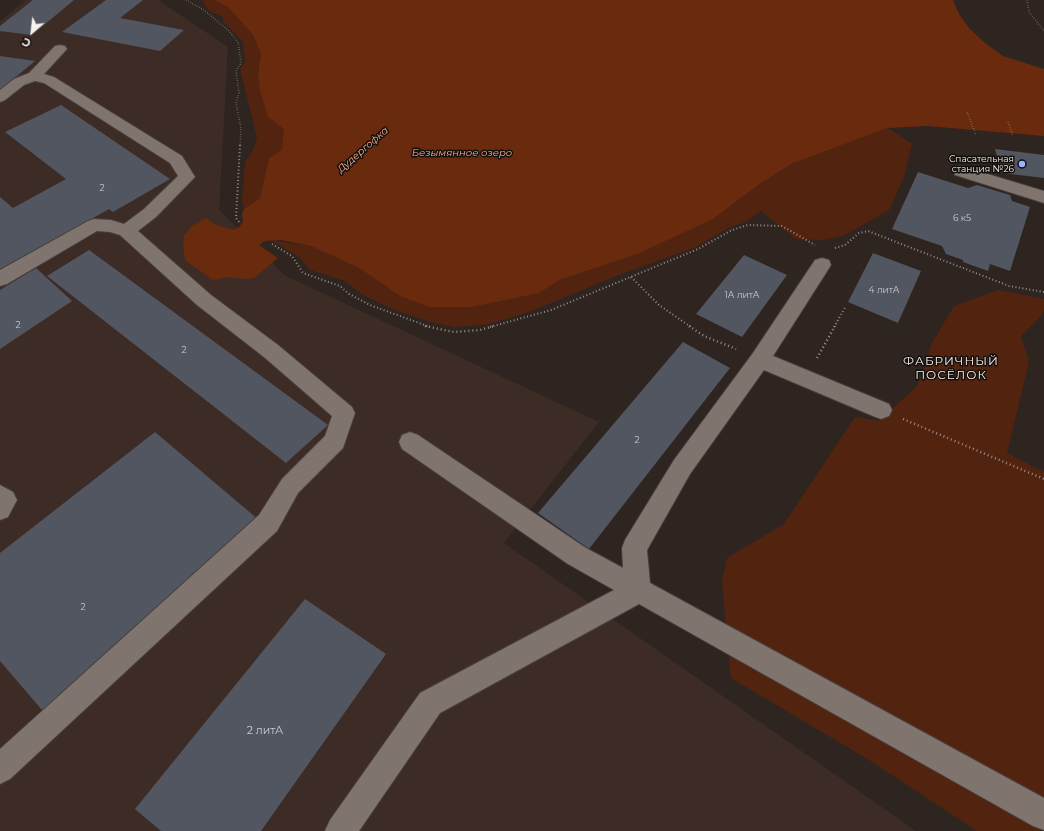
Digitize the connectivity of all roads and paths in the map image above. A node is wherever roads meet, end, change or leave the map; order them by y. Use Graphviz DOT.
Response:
graph roads {
  1 [pos="186,0"];
  2 [pos="1027,0"];
  3 [pos="1044,31"];
  4 [pos="60,49"];
  5 [pos="34,76"];
  6 [pos="0,97"];
  7 [pos="967,112"];
  8 [pos="1008,122"];
  9 [pos="976,135"];
  10 [pos="1013,136"];
  11 [pos="961,170"];
  12 [pos="1044,197"];
  13 [pos="239,222"];
  14 [pos="126,231"];
  15 [pos="272,244"];
  16 [pos="820,256"];
  17 [pos="631,277"];
  18 [pos="0,279"];
  19 [pos="1044,292"];
  20 [pos="846,306"];
  21 [pos="760,359"];
  22 [pos="804,378"];
  23 [pos="880,410"];
  24 [pos="410,442"];
  25 [pos="1044,479"];
  26 [pos="0,496"];
  27 [pos="0,509"];
  28 [pos="638,590"];
  29 [pos="0,769"];
  30 [pos="1044,815"];
  31 [pos="341,831"];
  1 -- 13 [label="path"];
  2 -- 3 [label="path"];
  4 -- 5 [label="lane"];
  5 -- 6 [label="lane"];
  5 -- 14 [label="lane"];
  7 -- 9 [label="path"];
  8 -- 10 [label="path"];
  11 -- 12 [label="lane"];
  14 -- 18 [label="lane"];
  14 -- 29 [label="lane"];
  15 -- 17 [label="path"];
  16 -- 17 [label="path"];
  16 -- 19 [label="path"];
  16 -- 21 [label="lane"];
  17 -- 21 [label="path"];
  20 -- 22 [label="path"];
  21 -- 22 [label="lane"];
  21 -- 28 [label="lane"];
  22 -- 23 [label="lane"];
  23 -- 25 [label="path"];
  24 -- 28 [label="lane"];
  26 -- 27 [label="lane"];
  28 -- 30 [label="lane"];
  28 -- 31 [label="lane"];
}
